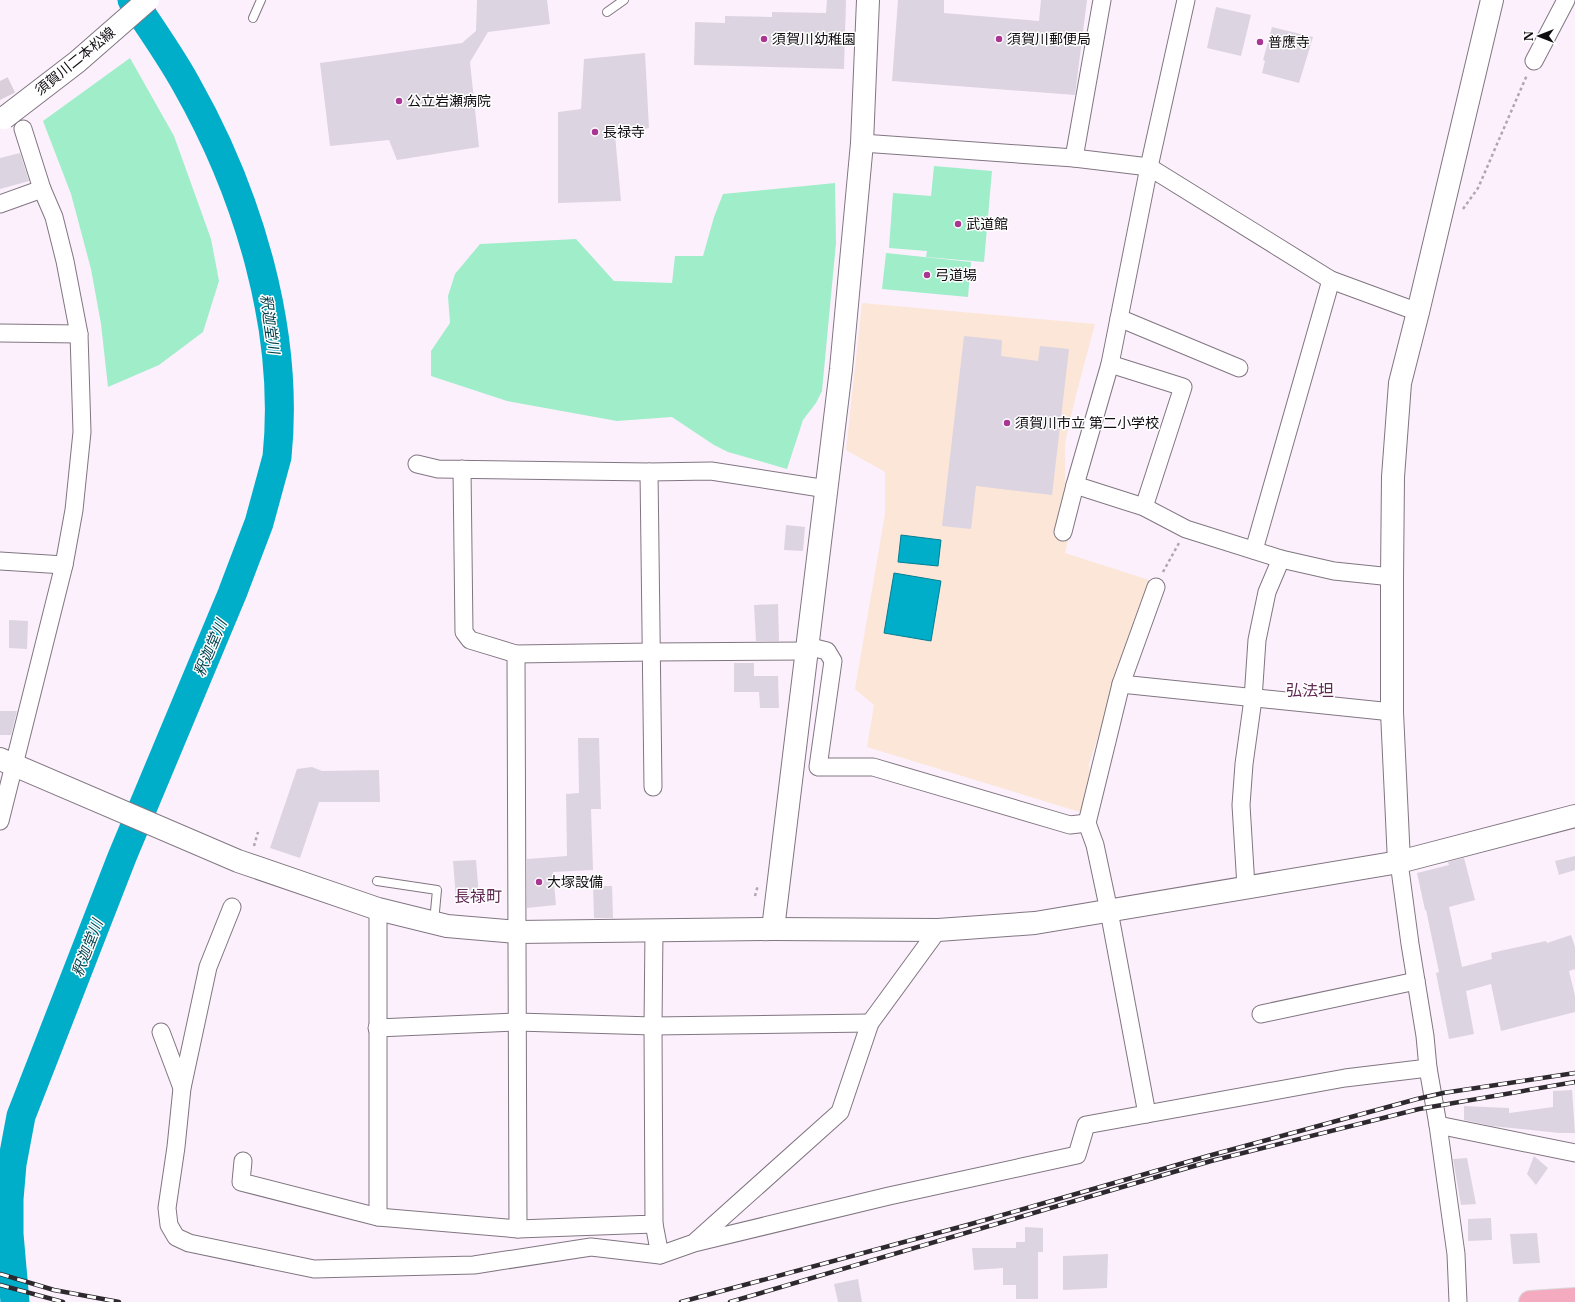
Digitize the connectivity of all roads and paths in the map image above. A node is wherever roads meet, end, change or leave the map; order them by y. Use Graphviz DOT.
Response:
graph roads {
  1 [pos="148,0"];
  2 [pos="261,0"];
  3 [pos="624,0"];
  4 [pos="868,0"];
  5 [pos="1102,0"];
  6 [pos="1186,0"];
  7 [pos="1492,0"];
  8 [pos="1566,0"];
  9 [pos="606,12"];
  10 [pos="253,18"];
  11 [pos="1534,61"];
  12 [pos="2,120"];
  13 [pos="23,129"];
  14 [pos="862,143"];
  15 [pos="1074,158"];
  16 [pos="1149,167"];
  17 [pos="42,189"];
  18 [pos="0,204"];
  19 [pos="1439,226"];
  20 [pos="1331,280"];
  21 [pos="1418,312"];
  22 [pos="1119,318"];
  23 [pos="0,333"];
  24 [pos="79,334"];
  25 [pos="1110,364"];
  26 [pos="1239,368"];
  27 [pos="417,464"];
  28 [pos="462,469"];
  29 [pos="649,472"];
  30 [pos="1075,485"];
  31 [pos="827,489"];
  32 [pos="1144,506"];
  33 [pos="1186,530"];
  34 [pos="1063,532"];
  35 [pos="1254,550"];
  36 [pos="1281,559"];
  37 [pos="0,561"];
  38 [pos="64,565"];
  39 [pos="1392,577"];
  40 [pos="1156,587"];
  41 [pos="807,648"];
  42 [pos="652,652"];
  43 [pos="516,654"];
  44 [pos="1121,684"];
  45 [pos="1253,699"];
  46 [pos="1392,712"];
  47 [pos="8,762"];
  48 [pos="653,787"];
  49 [pos="1575,816"];
  50 [pos="0,821"];
  51 [pos="1087,824"];
  52 [pos="258,832"];
  53 [pos="253,848"];
  54 [pos="1399,862"];
  55 [pos="377,881"];
  56 [pos="1246,888"];
  57 [pos="232,907"];
  58 [pos="378,909"];
  59 [pos="1109,911"];
  60 [pos="434,923"];
  61 [pos="773,929"];
  62 [pos="938,930"];
  63 [pos="654,931"];
  64 [pos="517,932"];
  65 [pos="1416,981"];
  66 [pos="1261,1014"];
  67 [pos="517,1022"];
  68 [pos="870,1023"];
  69 [pos="653,1026"];
  70 [pos="377,1028"];
  71 [pos="161,1032"];
  72 [pos="1428,1068"];
  73 [pos="182,1088"];
  74 [pos="1147,1114"];
  75 [pos="1438,1125"];
  76 [pos="1575,1153"];
  77 [pos="243,1161"];
  78 [pos="378,1217"];
  79 [pos="654,1224"];
  80 [pos="518,1229"];
  81 [pos="694,1243"];
  82 [pos="660,1255"];
  83 [pos="1575,1299"];
  84 [pos="1458,1302"];
  85 [pos="1530,1302"];
  1 -- 12 [label="street, 須賀川二本松線, bridge"];
  2 -- 10 [label="lane"];
  3 -- 9 [label="lane"];
  4 -- 14 [label="street"];
  5 -- 15 [label="street"];
  6 -- 16 [label="street"];
  7 -- 19 [label="street"];
  8 -- 11 [label="street"];
  11 -- 19 [label="path"];
  13 -- 17 [label="street"];
  14 -- 15 [label="street"];
  14 -- 31 [label="street"];
  15 -- 16 [label="street"];
  16 -- 20 [label="street"];
  16 -- 22 [label="street"];
  17 -- 18 [label="street"];
  17 -- 24 [label="street"];
  19 -- 21 [label="street"];
  20 -- 21 [label="street"];
  20 -- 35 [label="street"];
  21 -- 39 [label="street"];
  22 -- 25 [label="street"];
  22 -- 26 [label="street"];
  23 -- 24 [label="street"];
  24 -- 38 [label="street"];
  25 -- 30 [label="street"];
  25 -- 32 [label="street"];
  27 -- 28 [label="street"];
  28 -- 29 [label="street"];
  28 -- 43 [label="street"];
  29 -- 31 [label="street"];
  29 -- 42 [label="street"];
  30 -- 32 [label="street"];
  30 -- 34 [label="street"];
  31 -- 41 [label="street"];
  32 -- 33 [label="street"];
  33 -- 35 [label="street"];
  33 -- 40 [label="path"];
  35 -- 36 [label="street"];
  36 -- 39 [label="street"];
  36 -- 45 [label="street"];
  37 -- 38 [label="street"];
  38 -- 47 [label="street"];
  39 -- 46 [label="street"];
  40 -- 44 [label="street"];
  41 -- 42 [label="street"];
  41 -- 51 [label="street"];
  41 -- 61 [label="street"];
  42 -- 43 [label="street"];
  42 -- 48 [label="street"];
  43 -- 64 [label="street"];
  44 -- 45 [label="street"];
  44 -- 51 [label="street"];
  45 -- 46 [label="street"];
  45 -- 56 [label="street"];
  46 -- 54 [label="street"];
  47 -- 50 [label="street"];
  47 -- 58 [label="street"];
  49 -- 54 [label="street"];
  51 -- 59 [label="street"];
  52 -- 53 [label="path"];
  54 -- 56 [label="street"];
  54 -- 65 [label="street"];
  55 -- 60 [label="lane"];
  56 -- 59 [label="street"];
  57 -- 73 [label="street"];
  58 -- 60 [label="street"];
  58 -- 70 [label="street"];
  59 -- 62 [label="street"];
  59 -- 74 [label="street"];
  60 -- 64 [label="street"];
  61 -- 62 [label="street"];
  61 -- 63 [label="street"];
  62 -- 68 [label="street"];
  63 -- 64 [label="street"];
  63 -- 69 [label="street"];
  64 -- 67 [label="street"];
  65 -- 66 [label="street"];
  65 -- 72 [label="street"];
  67 -- 69 [label="street"];
  67 -- 70 [label="street"];
  67 -- 80 [label="street"];
  68 -- 69 [label="street"];
  68 -- 81 [label="street"];
  69 -- 79 [label="street"];
  70 -- 78 [label="street"];
  71 -- 73 [label="street"];
  72 -- 74 [label="street"];
  72 -- 75 [label="street"];
  73 -- 82 [label="street"];
  74 -- 81 [label="street"];
  75 -- 76 [label="street"];
  75 -- 84 [label="street"];
  77 -- 78 [label="street"];
  78 -- 80 [label="street"];
  79 -- 80 [label="street"];
  79 -- 82 [label="street"];
  81 -- 82 [label="street"];
  83 -- 85 [label="highway"];
}
